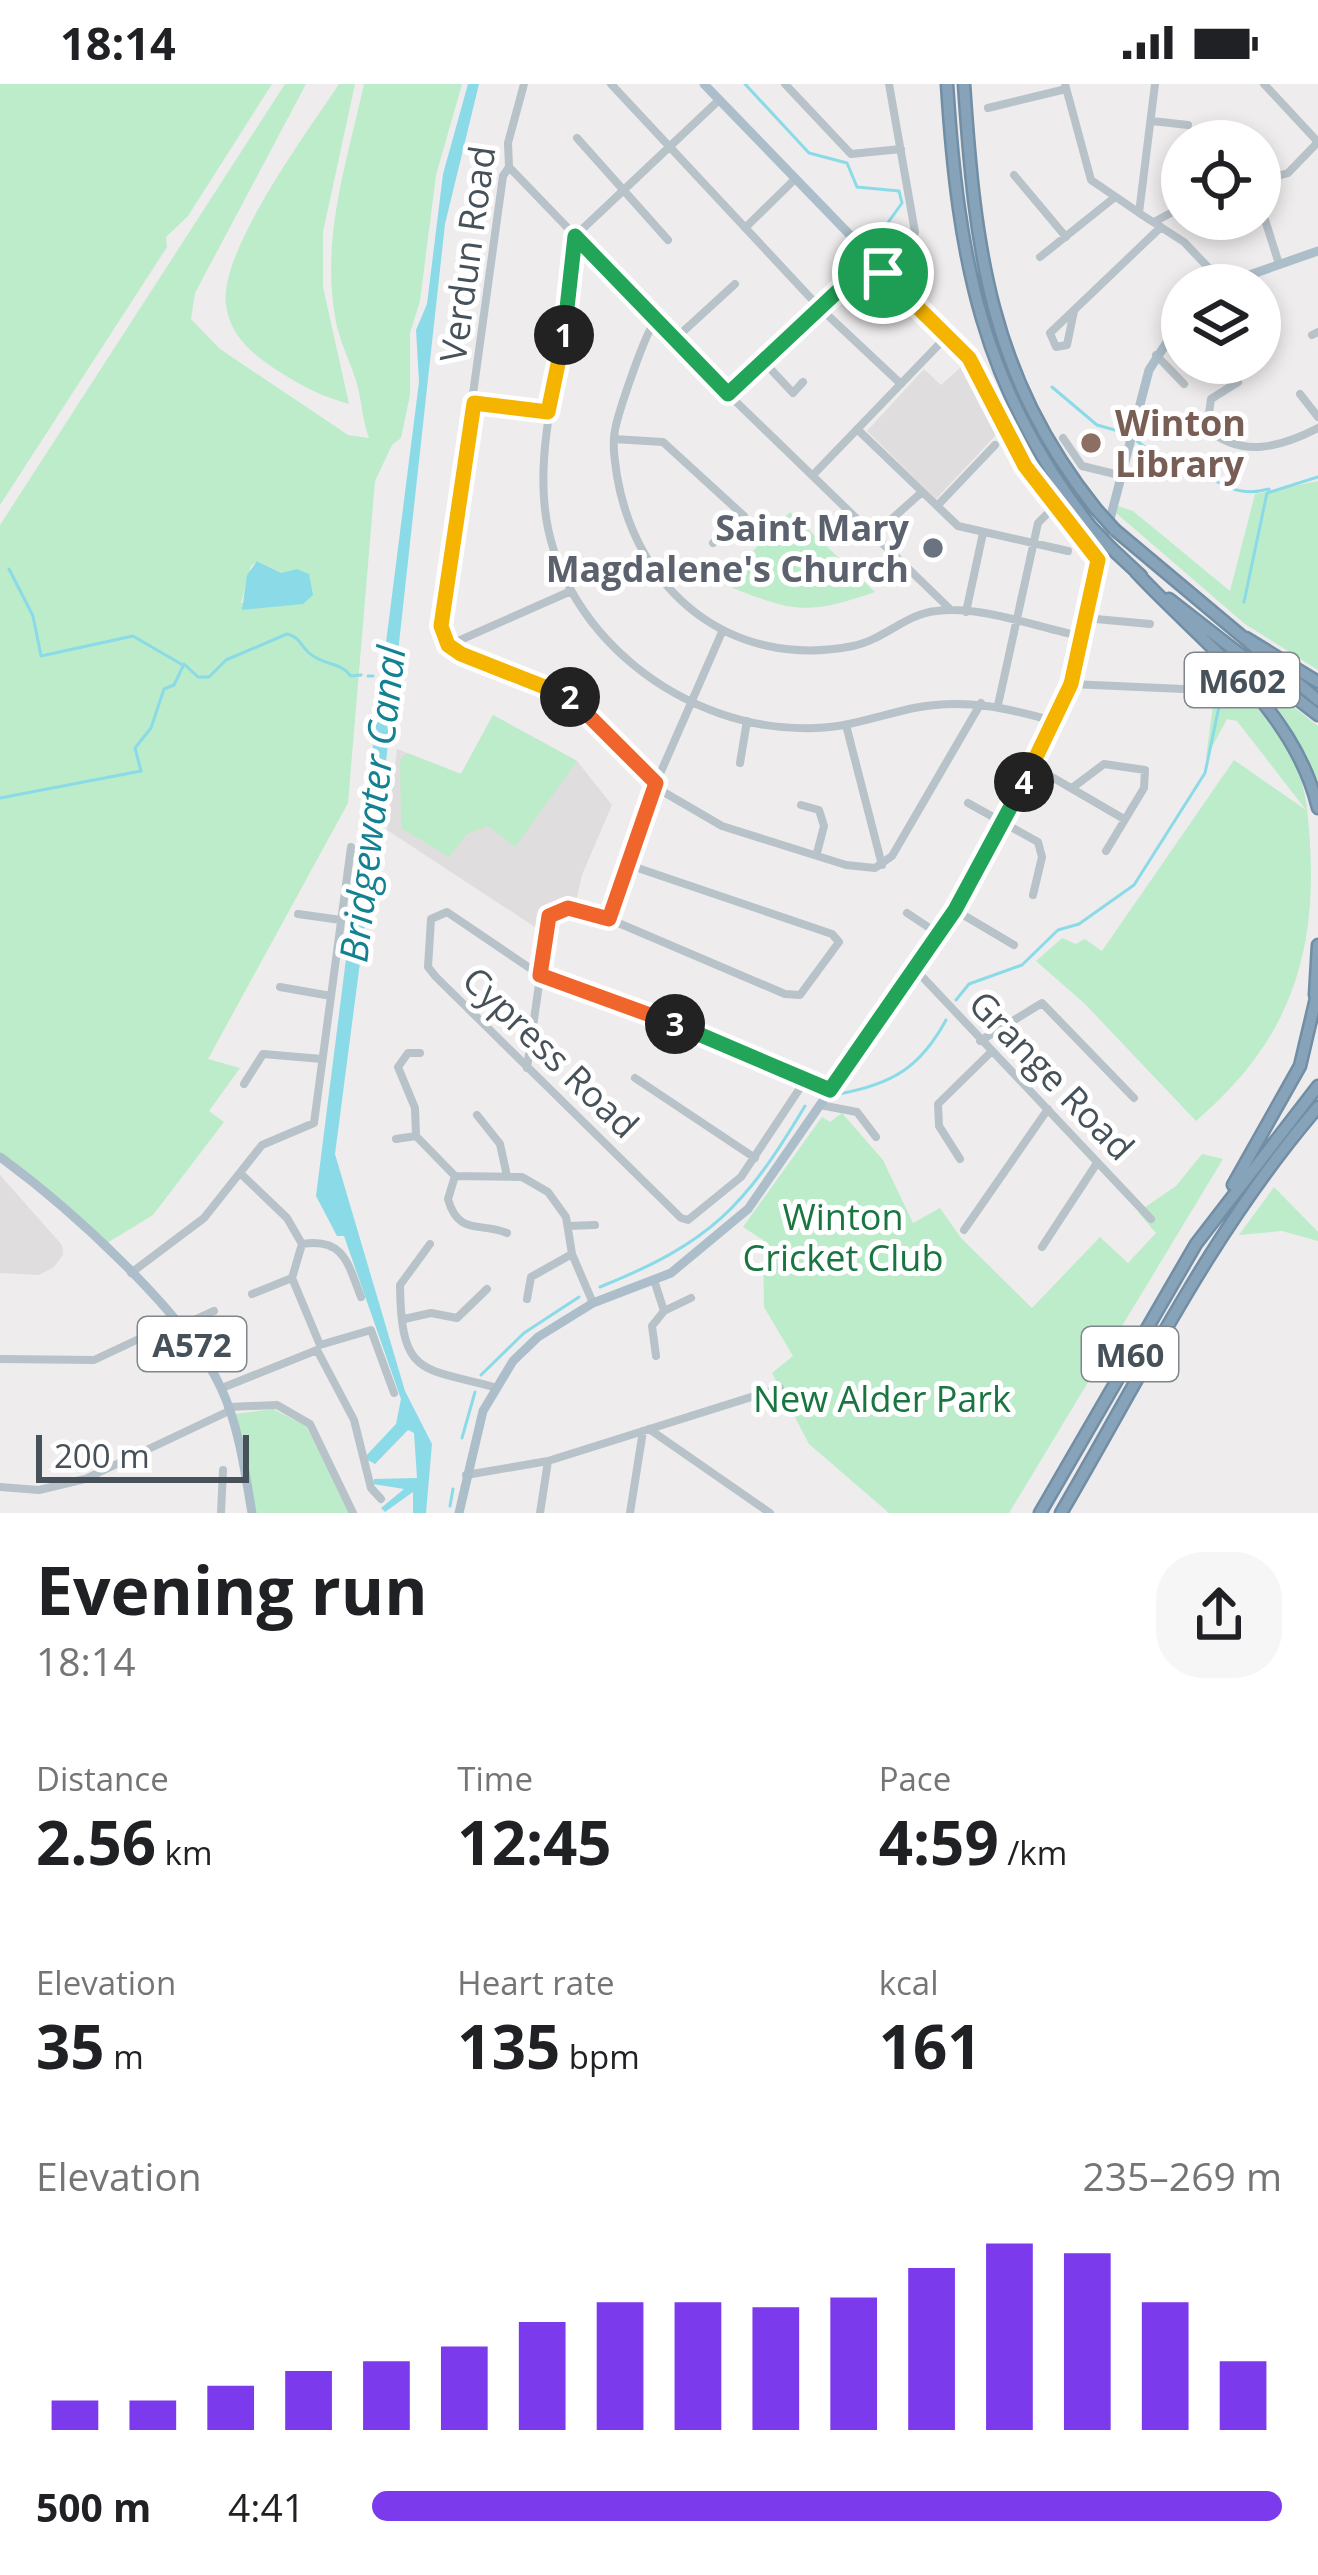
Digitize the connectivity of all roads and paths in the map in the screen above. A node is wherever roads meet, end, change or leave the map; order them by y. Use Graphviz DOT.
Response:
graph roads {
  1 [pos="524,84"];
  2 [pos="611,84"];
  3 [pos="704,84"];
  4 [pos="785,84"];
  5 [pos="889,84"];
  6 [pos="947,84"];
  7 [pos="964,84"];
  8 [pos="1155,84"];
  9 [pos="1264,84"];
  10 [pos="1066,86"];
  11 [pos="719,100"];
  12 [pos="988,108"];
  13 [pos="1152,121"];
  14 [pos="1161,122"];
  15 [pos="577,137"];
  16 [pos="1318,142"];
  17 [pos="669,147"];
  18 [pos="901,149"];
  19 [pos="509,167"];
  20 [pos="1013,175"];
  21 [pos="1281,175"];
  22 [pos="794,180"];
  23 [pos="622,190"];
  24 [pos="1114,197"];
  25 [pos="1139,213"];
  26 [pos="1161,222"];
  27 [pos="1157,225"];
  28 [pos="745,228"];
  29 [pos="575,236"];
  30 [pos="1066,237"];
  31 [pos="668,239"];
  32 [pos="1271,240"];
  33 [pos="1318,251"];
  34 [pos="1040,257"];
  35 [pos="870,261"];
  36 [pos="1204,264"];
  37 [pos="1279,264"];
  38 [pos="883,273"];
  39 [pos="735,284"];
  40 [pos="820,308"];
  41 [pos="1074,311"];
  42 [pos="656,320"];
  43 [pos="948,335"];
  44 [pos="676,338"];
  45 [pos="1161,346"];
  46 [pos="1155,354"];
  47 [pos="1161,360"];
  48 [pos="764,361"];
  49 [pos="803,382"];
  50 [pos="901,384"];
  51 [pos="1235,384"];
  52 [pos="728,394"];
  53 [pos="1300,394"];
  54 [pos="474,403"];
  55 [pos="548,412"];
  56 [pos="1318,417"];
  57 [pos="1318,428"];
  58 [pos="857,429"];
  59 [pos="1063,437"];
  60 [pos="614,440"];
  61 [pos="995,445"];
  62 [pos="813,475"];
  63 [pos="1119,475"];
  64 [pos="922,491"];
  65 [pos="938,506"];
  66 [pos="1046,515"];
  67 [pos="876,533"];
  68 [pos="983,533"];
  69 [pos="713,543"];
  70 [pos="1034,544"];
  71 [pos="1068,550"];
  72 [pos="1098,560"];
  73 [pos="1136,572"];
  74 [pos="571,591"];
  75 [pos="951,610"];
  76 [pos="966,612"];
  77 [pos="1085,618"];
  78 [pos="1017,623"];
  79 [pos="1150,624"];
  80 [pos="722,632"];
  81 [pos="1233,632"];
  82 [pos="1082,636"];
  83 [pos="448,645"];
  84 [pos="1318,682"];
  85 [pos="1071,684"];
  86 [pos="1228,691"];
  87 [pos="1318,700"];
  88 [pos="688,702"];
  89 [pos="981,703"];
  90 [pos="998,705"];
  91 [pos="1318,716"];
  92 [pos="747,721"];
  93 [pos="1057,722"];
  94 [pos="846,725"];
  95 [pos="740,763"];
  96 [pos="1033,766"];
  97 [pos="656,785"];
  98 [pos="1072,788"];
  99 [pos="968,803"];
  100 [pos="801,805"];
  101 [pos="1318,808"];
  102 [pos="1124,819"];
  103 [pos="1001,821"];
  104 [pos="351,847"];
  105 [pos="1106,851"];
  106 [pos="818,853"];
  107 [pos="626,865"];
  108 [pos="882,866"];
  109 [pos="1033,895"];
  110 [pos="955,910"];
  111 [pos="907,913"];
  112 [pos="298,914"];
  113 [pos="609,919"];
  114 [pos="341,920"];
  115 [pos="938,933"];
  116 [pos="1014,945"];
  117 [pos="1318,945"];
  118 [pos="914,968"];
  119 [pos="540,975"];
  120 [pos="280,988"];
  121 [pos="1318,991"];
  122 [pos="332,996"];
  123 [pos="1314,1010"];
  124 [pos="980,1041"];
  125 [pos="992,1052"];
  126 [pos="420,1054"];
  127 [pos="322,1059"];
  128 [pos="527,1068"];
  129 [pos="635,1078"];
  130 [pos="806,1079"];
  131 [pos="244,1084"];
  132 [pos="1318,1086"];
  133 [pos="830,1090"];
  134 [pos="1133,1098"];
  135 [pos="820,1105"];
  136 [pos="1318,1108"];
  137 [pos="1048,1109"];
  138 [pos="477,1115"];
  139 [pos="1318,1118"];
  140 [pos="416,1136"];
  141 [pos="876,1137"];
  142 [pos="396,1139"];
  143 [pos="0,1157"];
  144 [pos="755,1158"];
  145 [pos="960,1159"];
  146 [pos="1098,1162"];
  147 [pos="240,1173"];
  148 [pos="455,1176"];
  149 [pos="507,1176"];
  150 [pos="1257,1186"];
  151 [pos="1226,1198"];
  152 [pos="1151,1219"];
  153 [pos="595,1225"];
  154 [pos="568,1226"];
  155 [pos="964,1230"];
  156 [pos="508,1233"];
  157 [pos="302,1244"];
  158 [pos="430,1244"];
  159 [pos="1042,1247"];
  160 [pos="572,1255"];
  161 [pos="130,1274"];
  162 [pos="292,1278"];
  163 [pos="655,1279"];
  164 [pos="487,1288"];
  165 [pos="252,1294"];
  166 [pos="361,1298"];
  167 [pos="691,1298"];
  168 [pos="527,1299"];
  169 [pos="593,1303"];
  170 [pos="214,1311"];
  171 [pos="664,1311"];
  172 [pos="404,1318"];
  173 [pos="176,1326"];
  174 [pos="656,1355"];
  175 [pos="0,1359"];
  176 [pos="222,1388"];
  177 [pos="494,1388"];
  178 [pos="780,1388"];
  179 [pos="394,1393"];
  180 [pos="228,1409"];
  181 [pos="646,1430"];
  182 [pos="548,1461"];
  183 [pos="223,1470"];
  184 [pos="466,1475"];
  185 [pos="0,1487"];
  186 [pos="380,1499"];
  187 [pos="221,1513"];
  188 [pos="252,1513"];
  189 [pos="353,1513"];
  190 [pos="459,1513"];
  191 [pos="540,1513"];
  192 [pos="630,1513"];
  193 [pos="770,1513"];
  194 [pos="1040,1513"];
  195 [pos="1061,1513"];
  1 -- 19 [label="street, Verdun Road"];
  2 -- 17 [label="street"];
  3 -- 11 [label="main road"];
  4 -- 18 [label="street"];
  5 -- 18 [label="street"];
  6 -- 73 [label="highway, M602, bridge"];
  7 -- 81 [label="highway, M602, bridge"];
  8 -- 13 [label="street"];
  9 -- 16 [label="street"];
  10 -- 12 [label="street"];
  10 -- 24 [label="street"];
  11 -- 17 [label="street"];
  11 -- 22 [label="main road"];
  13 -- 14 [label="street"];
  13 -- 25 [label="street"];
  15 -- 23 [label="street"];
  16 -- 21 [label="street"];
  17 -- 23 [label="street"];
  17 -- 28 [label="street"];
  18 -- 38 [label="street"];
  19 -- 29 [label="street"];
  19 -- 54 [label="street, Verdun Road"];
  20 -- 30 [label="street"];
  22 -- 28 [label="street"];
  22 -- 35 [label="main road"];
  23 -- 29 [label="street"];
  23 -- 31 [label="street"];
  24 -- 25 [label="street"];
  24 -- 30 [label="street"];
  25 -- 27 [label="street"];
  26 -- 27 [label="street"];
  27 -- 36 [label="street"];
  27 -- 41 [label="street"];
  28 -- 40 [label="street"];
  29 -- 42 [label="street"];
  29 -- 55 [label="street"];
  30 -- 34 [label="street"];
  32 -- 37 [label="street"];
  33 -- 37 [label="main road"];
  35 -- 38 [label="main road"];
  35 -- 40 [label="street"];
  38 -- 43 [label="main road"];
  39 -- 44 [label="street"];
  40 -- 48 [label="street"];
  40 -- 50 [label="street"];
  41 -- 41 [label="street"];
  42 -- 44 [label="street"];
  42 -- 60 [label="street"];
  43 -- 50 [label="street"];
  43 -- 72 [label="main road"];
  44 -- 52 [label="street"];
  45 -- 46 [label="main road"];
  46 -- 47 [label="street"];
  46 -- 63 [label="main road"];
  48 -- 49 [label="street"];
  48 -- 52 [label="street"];
  50 -- 58 [label="street"];
  51 -- 57 [label="street"];
  52 -- 62 [label="street"];
  53 -- 56 [label="street"];
  54 -- 55 [label="street"];
  54 -- 83 [label="street, Verdun Road"];
  55 -- 74 [label="street"];
  58 -- 62 [label="street"];
  58 -- 64 [label="street"];
  59 -- 63 [label="street"];
  60 -- 69 [label="street"];
  60 -- 80 [label="street"];
  61 -- 65 [label="street"];
  62 -- 67 [label="street"];
  63 -- 72 [label="main road"];
  64 -- 65 [label="street"];
  64 -- 67 [label="street"];
  65 -- 68 [label="street"];
  66 -- 70 [label="street"];
  67 -- 75 [label="street"];
  68 -- 70 [label="street"];
  68 -- 76 [label="street"];
  70 -- 71 [label="street"];
  70 -- 78 [label="street"];
  72 -- 77 [label="main road"];
  73 -- 91 [label="highway, M602"];
  73 -- 101 [label="highway, M602"];
  74 -- 83 [label="street"];
  74 -- 88 [label="street"];
  75 -- 76 [label="street"];
  75 -- 80 [label="street"];
  76 -- 78 [label="street"];
  77 -- 79 [label="street"];
  77 -- 82 [label="main road"];
  78 -- 82 [label="street"];
  78 -- 90 [label="street"];
  80 -- 88 [label="street"];
  81 -- 84 [label="highway, M602"];
  81 -- 87 [label="highway, M602"];
  82 -- 85 [label="main road"];
  83 -- 97 [label="street"];
  85 -- 86 [label="street"];
  85 -- 93 [label="main road"];
  88 -- 92 [label="street"];
  88 -- 97 [label="street"];
  89 -- 90 [label="street"];
  89 -- 94 [label="street"];
  89 -- 108 [label="street"];
  90 -- 93 [label="street"];
  92 -- 94 [label="street"];
  92 -- 95 [label="street"];
  93 -- 96 [label="main road"];
  94 -- 108 [label="street"];
  96 -- 98 [label="street"];
  96 -- 103 [label="main road"];
  97 -- 106 [label="street"];
  97 -- 107 [label="street"];
  98 -- 102 [label="street"];
  98 -- 102 [label="street"];
  99 -- 103 [label="street"];
  100 -- 106 [label="street"];
  102 -- 105 [label="street"];
  103 -- 109 [label="street"];
  103 -- 110 [label="main road"];
  104 -- 114 [label="street"];
  106 -- 108 [label="street"];
  107 -- 113 [label="street"];
  107 -- 113 [label="street"];
  110 -- 115 [label="main road"];
  110 -- 116 [label="street"];
  111 -- 115 [label="street"];
  112 -- 114 [label="street"];
  113 -- 119 [label="street"];
  114 -- 122 [label="street"];
  115 -- 118 [label="main road"];
  117 -- 123 [label="highway"];
  118 -- 124 [label="street, Grange Road"];
  118 -- 133 [label="main road"];
  119 -- 128 [label="street"];
  119 -- 128 [label="street, Cypress Road"];
  119 -- 130 [label="street"];
  120 -- 122 [label="street"];
  121 -- 123 [label="highway"];
  122 -- 127 [label="street"];
  123 -- 151 [label="highway, M60"];
  124 -- 125 [label="street, Grange Road"];
  124 -- 134 [label="street"];
  125 -- 137 [label="street, Grange Road"];
  125 -- 145 [label="street"];
  126 -- 140 [label="street"];
  127 -- 131 [label="street"];
  127 -- 147 [label="street"];
  128 -- 144 [label="street, Cypress Road"];
  129 -- 144 [label="street"];
  130 -- 133 [label="street"];
  130 -- 144 [label="street"];
  132 -- 151 [label="highway, M60"];
  133 -- 135 [label="main road"];
  135 -- 141 [label="street"];
  135 -- 163 [label="main road"];
  136 -- 150 [label="highway, M60"];
  137 -- 146 [label="street, Grange Road"];
  137 -- 155 [label="street"];
  138 -- 149 [label="street"];
  139 -- 150 [label="highway, M60"];
  140 -- 142 [label="street"];
  140 -- 148 [label="street"];
  143 -- 161 [label="main road, A572"];
  146 -- 152 [label="street, Grange Road"];
  146 -- 159 [label="street"];
  147 -- 157 [label="street"];
  147 -- 161 [label="street"];
  148 -- 149 [label="street"];
  148 -- 156 [label="street"];
  149 -- 154 [label="street"];
  150 -- 195 [label="highway, M60"];
  151 -- 194 [label="highway, M60"];
  153 -- 154 [label="street"];
  154 -- 160 [label="street"];
  157 -- 162 [label="street"];
  157 -- 166 [label="street"];
  158 -- 172 [label="street"];
  160 -- 168 [label="street"];
  160 -- 169 [label="street"];
  161 -- 173 [label="main road, A572"];
  162 -- 165 [label="street"];
  162 -- 179 [label="street"];
  163 -- 169 [label="main road"];
  163 -- 171 [label="street"];
  164 -- 172 [label="street"];
  167 -- 171 [label="street"];
  169 -- 177 [label="main road"];
  170 -- 173 [label="street"];
  171 -- 174 [label="street"];
  172 -- 177 [label="street"];
  173 -- 175 [label="street"];
  173 -- 176 [label="main road, A572"];
  176 -- 180 [label="main road, A572"];
  176 -- 186 [label="street"];
  177 -- 184 [label="main road"];
  178 -- 181 [label="street"];
  180 -- 185 [label="street"];
  180 -- 188 [label="main road, A572"];
  180 -- 189 [label="street"];
  181 -- 182 [label="street"];
  181 -- 192 [label="street"];
  181 -- 193 [label="street"];
  182 -- 184 [label="street"];
  182 -- 191 [label="street"];
  183 -- 187 [label="street"];
  184 -- 190 [label="main road"];
}
